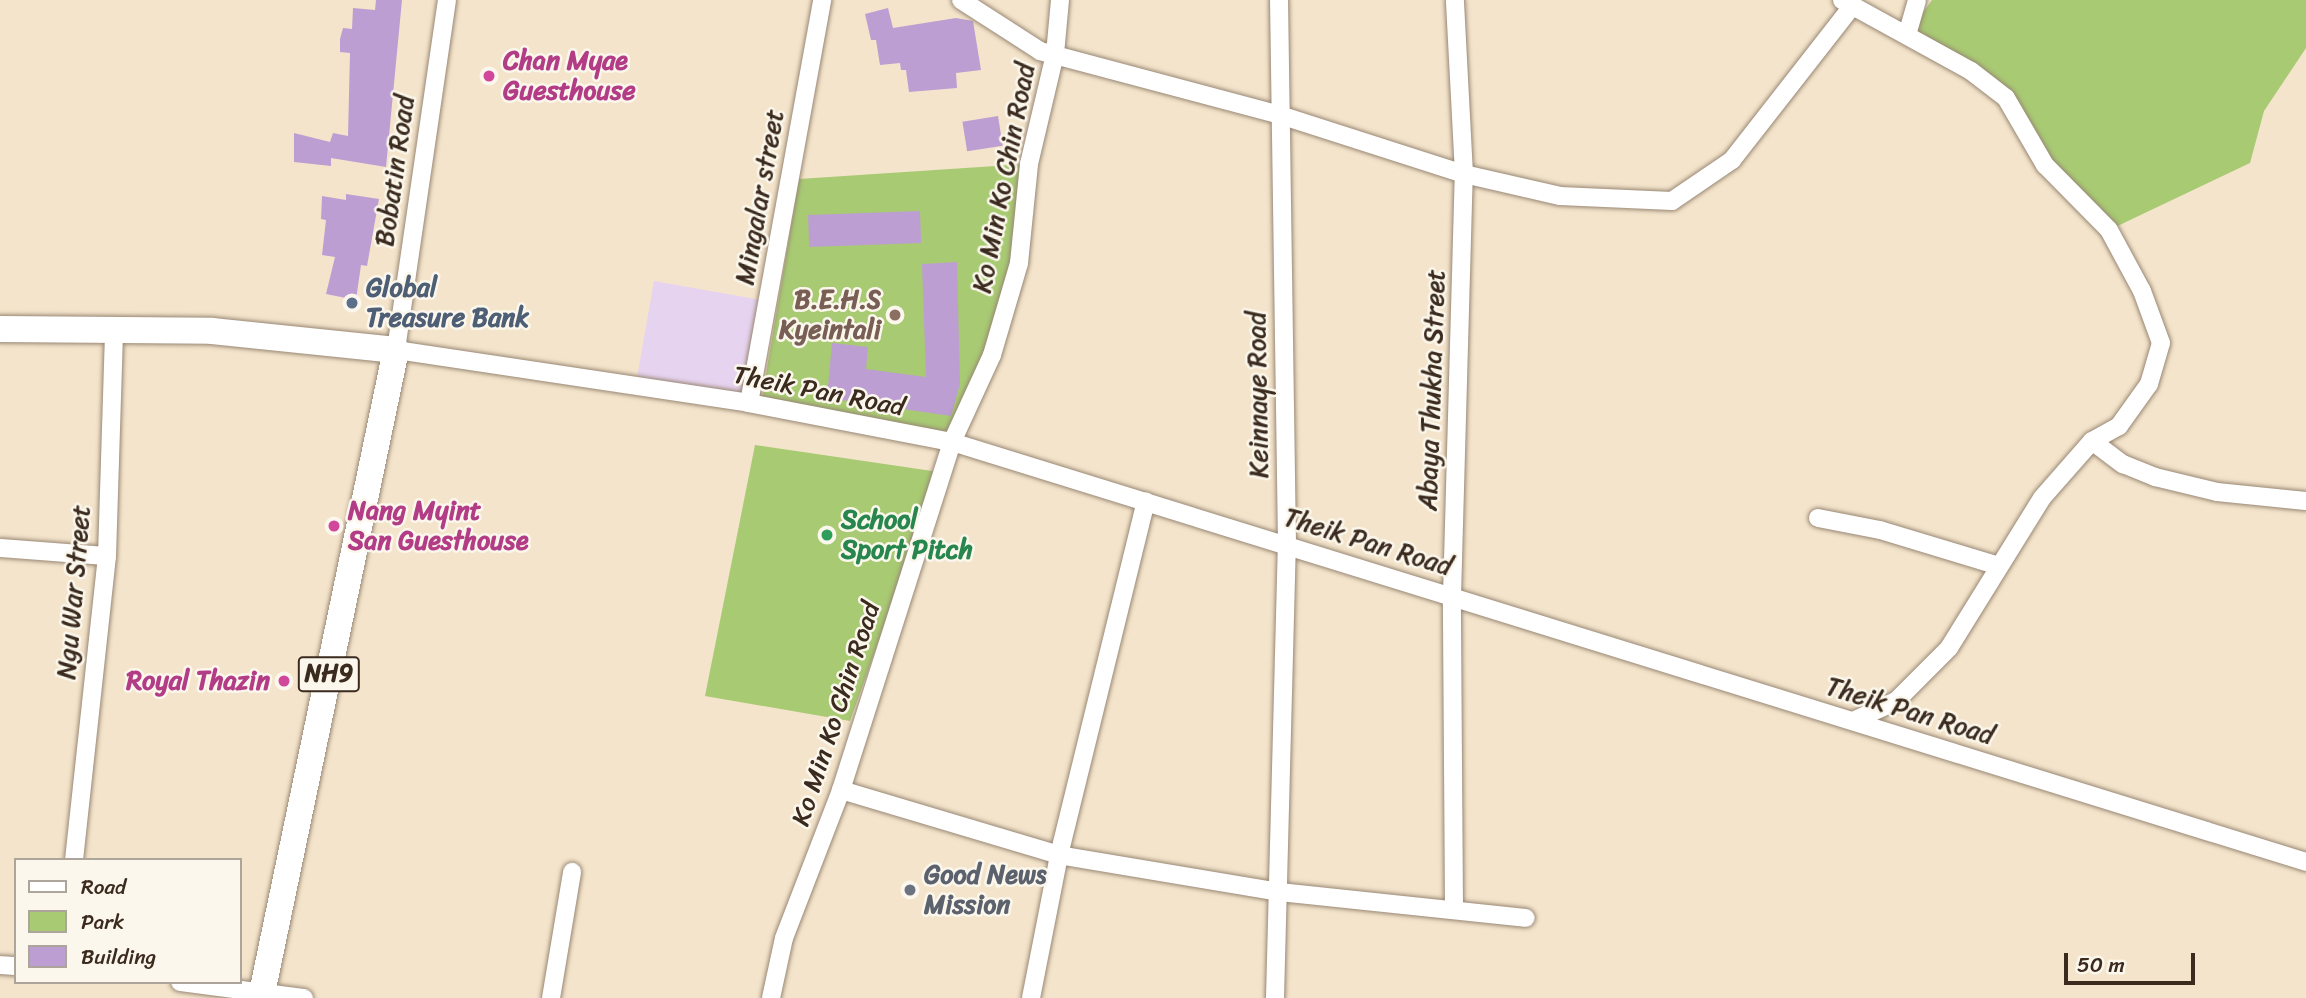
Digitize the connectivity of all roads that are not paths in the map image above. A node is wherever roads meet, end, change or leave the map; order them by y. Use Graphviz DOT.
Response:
graph roads {
  1 [pos="446,0"];
  2 [pos="822,0"];
  3 [pos="961,0"];
  4 [pos="1060,0"];
  5 [pos="1279,0"];
  6 [pos="1455,0"];
  7 [pos="1917,0"];
  8 [pos="1847,2"];
  9 [pos="1906,35"];
  10 [pos="1055,54"];
  11 [pos="1280,115"];
  12 [pos="1464,174"];
  13 [pos="114,327"];
  14 [pos="0,329"];
  15 [pos="396,350"];
  16 [pos="749,403"];
  17 [pos="2092,441"];
  18 [pos="952,442"];
  19 [pos="1146,502"];
  20 [pos="2306,502"];
  21 [pos="1818,518"];
  22 [pos="1287,544"];
  23 [pos="0,548"];
  24 [pos="107,556"];
  25 [pos="1999,566"];
  26 [pos="1452,596"];
  27 [pos="1853,721"];
  28 [pos="841,790"];
  29 [pos="1059,855"];
  30 [pos="74,858"];
  31 [pos="2306,862"];
  32 [pos="572,873"];
  33 [pos="1279,892"];
  34 [pos="1454,907"];
  35 [pos="1526,918"];
  36 [pos="193,984"];
  37 [pos="263,995"];
  38 [pos="304,998"];
  39 [pos="551,998"];
  40 [pos="771,998"];
  41 [pos="1031,998"];
  42 [pos="1275,998"];
  1 -- 15 [label="street, Bobatin Road"];
  2 -- 16 [label="street, Mingalar street"];
  3 -- 10 [label="street"];
  4 -- 10 [label="street, Ko Min Ko Chin Road"];
  5 -- 11 [label="street, Keinnaye Road"];
  6 -- 12 [label="street, Abaya Thukha Street"];
  7 -- 9 [label="street"];
  8 -- 9 [label="street"];
  8 -- 12 [label="street"];
  9 -- 17 [label="street"];
  10 -- 11 [label="street"];
  10 -- 18 [label="street, Ko Min Ko Chin Road"];
  11 -- 12 [label="street"];
  11 -- 22 [label="street, Keinnaye Road"];
  12 -- 26 [label="street, Abaya Thukha Street"];
  13 -- 14 [label="highway"];
  13 -- 15 [label="highway"];
  13 -- 24 [label="street, Ngu War Street"];
  15 -- 16 [label="street, Theik Pan Road"];
  15 -- 37 [label="highway, NH9"];
  16 -- 18 [label="street, Theik Pan Road"];
  17 -- 20 [label="street"];
  17 -- 25 [label="street"];
  18 -- 19 [label="street, Theik Pan Road"];
  18 -- 28 [label="street, Ko Min Ko Chin Road"];
  19 -- 22 [label="street, Theik Pan Road"];
  19 -- 29 [label="street"];
  21 -- 25 [label="street"];
  22 -- 26 [label="street, Theik Pan Road"];
  22 -- 33 [label="street, Keinnaye Road"];
  23 -- 24 [label="street"];
  24 -- 30 [label="street, Ngu War Street"];
  25 -- 27 [label="street"];
  26 -- 27 [label="street, Theik Pan Road"];
  26 -- 34 [label="street, Abaya Thukha Street"];
  27 -- 31 [label="street, Theik Pan Road"];
  28 -- 29 [label="street"];
  28 -- 40 [label="street, Ko Min Ko Chin Road"];
  29 -- 33 [label="street"];
  29 -- 41 [label="street"];
  32 -- 39 [label="street"];
  33 -- 34 [label="street"];
  33 -- 42 [label="street, Keinnaye Road"];
  34 -- 35 [label="street"];
  36 -- 37 [label="street"];
  37 -- 38 [label="street"];
}
